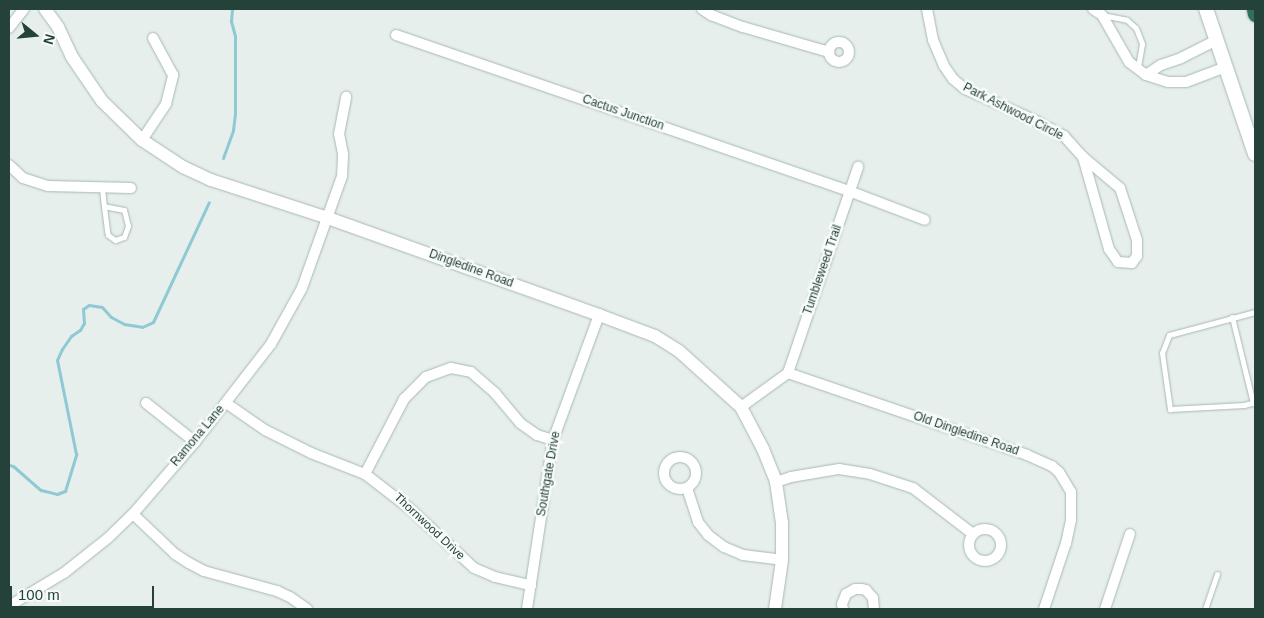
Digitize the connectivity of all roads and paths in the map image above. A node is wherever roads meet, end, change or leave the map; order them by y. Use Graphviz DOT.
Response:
graph roads {
  1 [pos="24,9"];
  2 [pos="46,9"];
  3 [pos="702,9"];
  4 [pos="927,9"];
  5 [pos="1093,9"];
  6 [pos="1206,9"];
  7 [pos="1254,9"];
  8 [pos="1255,14"];
  9 [pos="1102,15"];
  10 [pos="9,28"];
  11 [pos="396,35"];
  12 [pos="153,38"];
  13 [pos="1217,40"];
  14 [pos="829,52"];
  15 [pos="1226,67"];
  16 [pos="1142,71"];
  17 [pos="346,97"];
  18 [pos="142,140"];
  19 [pos="1255,154"];
  20 [pos="1083,157"];
  21 [pos="9,165"];
  22 [pos="858,168"];
  23 [pos="102,188"];
  24 [pos="131,188"];
  25 [pos="849,191"];
  26 [pos="104,206"];
  27 [pos="328,218"];
  28 [pos="925,220"];
  29 [pos="1255,312"];
  30 [pos="598,315"];
  31 [pos="1232,317"];
  32 [pos="788,372"];
  33 [pos="146,402"];
  34 [pos="226,403"];
  35 [pos="1254,403"];
  36 [pos="741,407"];
  37 [pos="553,440"];
  38 [pos="194,442"];
  39 [pos="364,474"];
  40 [pos="776,482"];
  41 [pos="687,488"];
  42 [pos="133,514"];
  43 [pos="973,534"];
  44 [pos="1130,534"];
  45 [pos="782,560"];
  46 [pos="1217,574"];
  47 [pos="531,585"];
  48 [pos="9,606"];
  49 [pos="307,609"];
  50 [pos="527,609"];
  51 [pos="775,609"];
  52 [pos="843,609"];
  53 [pos="874,609"];
  54 [pos="1044,609"];
  55 [pos="1105,609"];
  56 [pos="1205,609"];
  1 -- 10 [label="street"];
  2 -- 18 [label="street, Dingledine Road"];
  3 -- 14 [label="street"];
  4 -- 20 [label="street, Park Ashwood Circle"];
  5 -- 9 [label="street"];
  6 -- 13 [label="main road"];
  7 -- 8 [label="highway"];
  9 -- 16 [label="street"];
  9 -- 16 [label="lane"];
  11 -- 25 [label="street, Cactus Junction"];
  12 -- 18 [label="street"];
  13 -- 15 [label="main road"];
  13 -- 16 [label="street"];
  15 -- 16 [label="street"];
  15 -- 19 [label="main road"];
  17 -- 27 [label="street, Ramona Lane"];
  18 -- 27 [label="street, Dingledine Road"];
  20 -- 20 [label="street, Park Ashwood Circle"];
  21 -- 23 [label="street"];
  22 -- 25 [label="street, Tumbleweed Trail"];
  23 -- 24 [label="street"];
  23 -- 26 [label="lane"];
  25 -- 28 [label="street, Cactus Junction"];
  25 -- 32 [label="street, Tumbleweed Trail"];
  26 -- 26 [label="lane"];
  27 -- 30 [label="street, Dingledine Road"];
  27 -- 34 [label="street, Ramona Lane"];
  29 -- 31 [label="lane"];
  30 -- 36 [label="street, Dingledine Road"];
  30 -- 37 [label="street, Southgate Drive"];
  31 -- 35 [label="lane"];
  31 -- 35 [label="lane"];
  32 -- 36 [label="street"];
  32 -- 54 [label="street, Old Dingledine Road"];
  33 -- 38 [label="street"];
  34 -- 38 [label="street, Ramona Lane"];
  34 -- 39 [label="street, Thornwood Drive"];
  36 -- 40 [label="street, Dingledine Road"];
  37 -- 39 [label="street"];
  37 -- 47 [label="street, Southgate Drive"];
  38 -- 42 [label="street, Ramona Lane"];
  39 -- 47 [label="street, Thornwood Drive"];
  40 -- 43 [label="street"];
  40 -- 45 [label="street, Dingledine Road"];
  41 -- 45 [label="street"];
  42 -- 48 [label="street, Ramona Lane"];
  42 -- 49 [label="street"];
  44 -- 55 [label="street"];
  45 -- 51 [label="street, Dingledine Road"];
  46 -- 56 [label="lane"];
  47 -- 50 [label="street, Southgate Drive"];
  52 -- 53 [label="street"];
}
